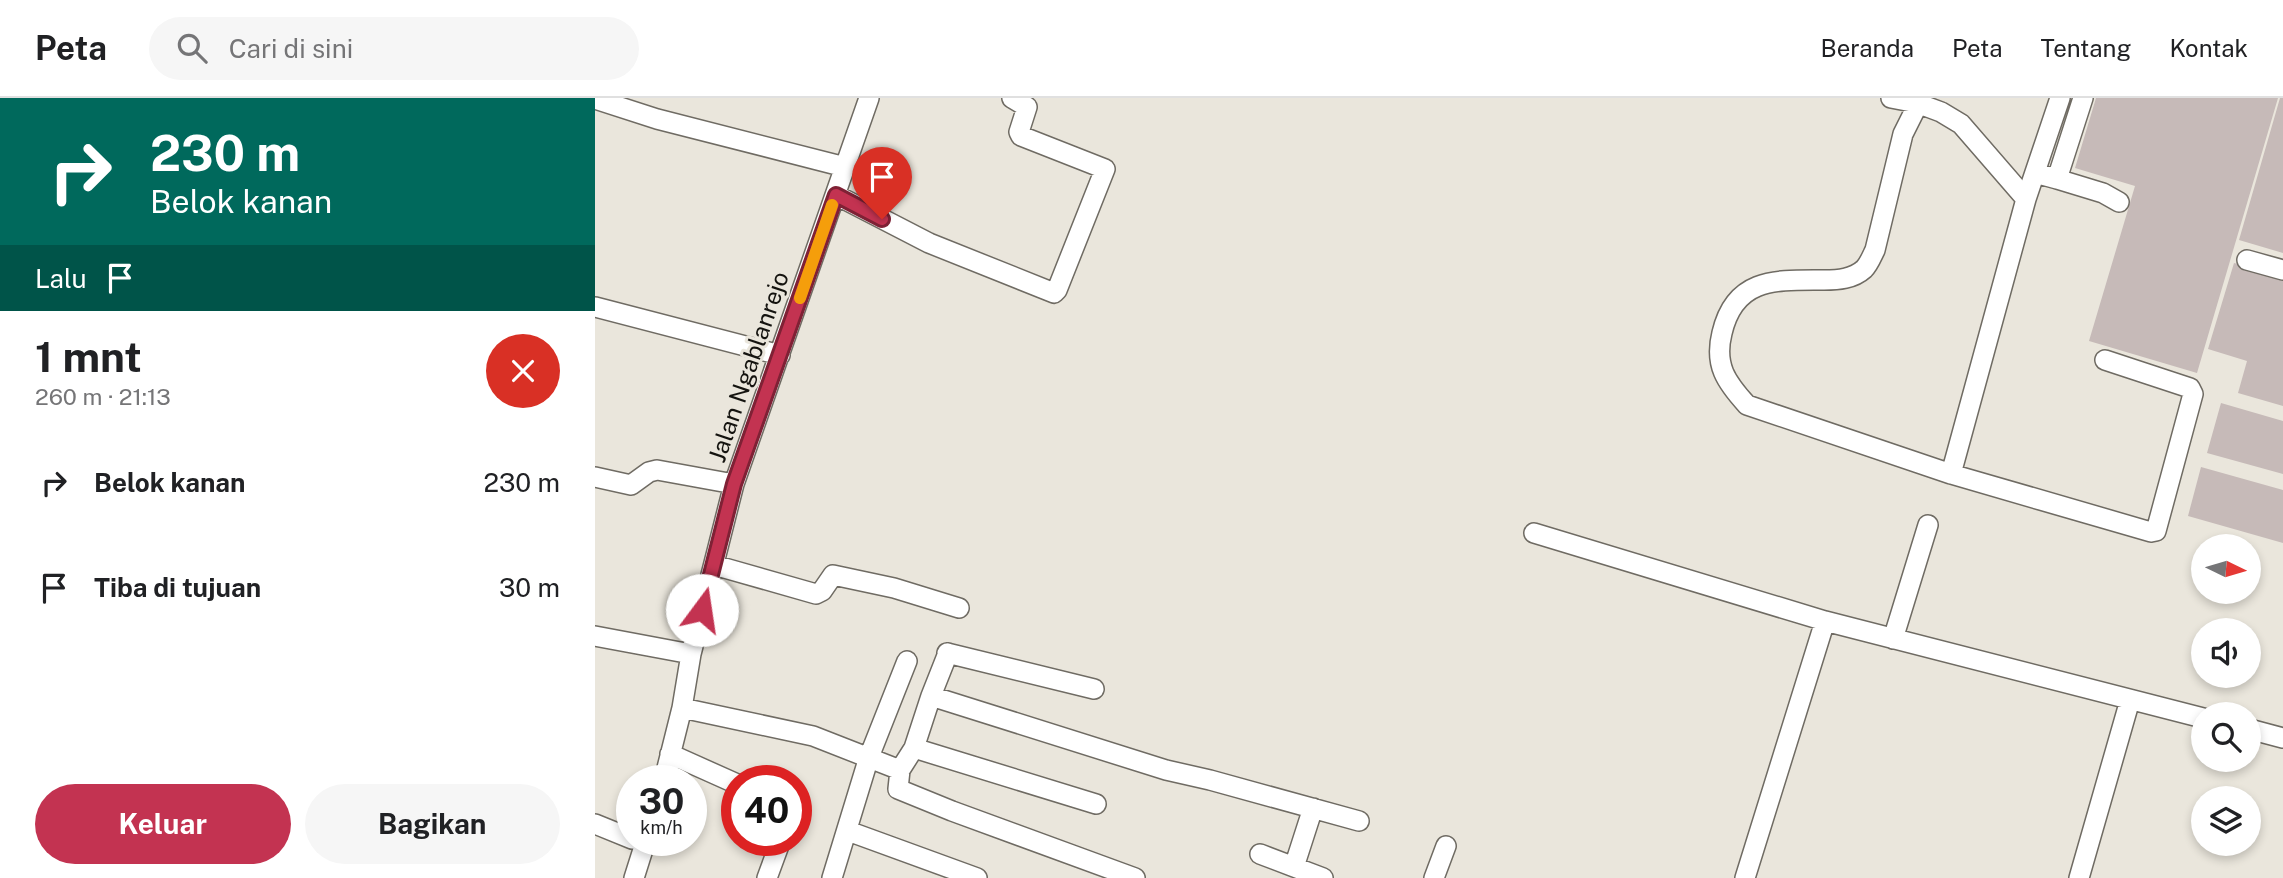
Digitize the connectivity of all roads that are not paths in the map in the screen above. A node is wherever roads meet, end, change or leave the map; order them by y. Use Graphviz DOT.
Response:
graph roads {
  1 [pos="869,98"];
  2 [pos="1012,98"];
  3 [pos="1891,98"];
  4 [pos="2060,98"];
  5 [pos="2083,98"];
  6 [pos="595,99"];
  7 [pos="1919,100"];
  8 [pos="2050,128"];
  9 [pos="2071,135"];
  10 [pos="845,167"];
  11 [pos="2035,173"];
  12 [pos="2057,179"];
  13 [pos="836,195"];
  14 [pos="2025,199"];
  15 [pos="2119,202"];
  16 [pos="2247,260"];
  17 [pos="2283,270"];
  18 [pos="595,307"];
  19 [pos="781,355"];
  20 [pos="2105,360"];
  21 [pos="1951,474"];
  22 [pos="595,477"];
  23 [pos="734,484"];
  24 [pos="1928,524"];
  25 [pos="1534,533"];
  26 [pos="714,565"];
  27 [pos="959,608"];
  28 [pos="1825,621"];
  29 [pos="595,636"];
  30 [pos="1893,639"];
  31 [pos="691,654"];
  32 [pos="907,661"];
  33 [pos="1094,689"];
  34 [pos="931,696"];
  35 [pos="2130,699"];
  36 [pos="682,708"];
  37 [pos="2191,715"];
  38 [pos="2261,732"];
  39 [pos="2283,738"];
  40 [pos="914,748"];
  41 [pos="670,754"];
  42 [pos="869,757"];
  43 [pos="667,765"];
  44 [pos="900,770"];
  45 [pos="721,777"];
  46 [pos="1096,804"];
  47 [pos="1313,808"];
  48 [pos="1359,821"];
  49 [pos="595,824"];
  50 [pos="848,831"];
  51 [pos="616,832"];
  52 [pos="1446,846"];
  53 [pos="1260,854"];
  54 [pos="637,856"];
  55 [pos="775,856"];
  56 [pos="1294,867"];
  57 [pos="634,878"];
  58 [pos="767,878"];
  59 [pos="832,878"];
  60 [pos="977,878"];
  61 [pos="1135,878"];
  62 [pos="1323,878"];
  63 [pos="1434,878"];
  64 [pos="1745,878"];
  65 [pos="2079,878"];
  1 -- 10 [label="street, Jalan Ngablanrejo"];
  2 -- 13 [label="street"];
  3 -- 7 [label="street"];
  4 -- 8 [label="street"];
  5 -- 9 [label="street"];
  6 -- 10 [label="street"];
  7 -- 14 [label="street"];
  7 -- 21 [label="street"];
  8 -- 9 [label="street"];
  8 -- 11 [label="street"];
  9 -- 12 [label="street"];
  10 -- 13 [label="street, Jalan Ngablanrejo"];
  11 -- 12 [label="street"];
  11 -- 14 [label="street"];
  12 -- 15 [label="street"];
  13 -- 19 [label="street, Jalan Ngablanrejo"];
  14 -- 21 [label="street"];
  16 -- 17 [label="street"];
  18 -- 19 [label="street"];
  19 -- 23 [label="street, Jalan Ngablanrejo"];
  20 -- 21 [label="street"];
  22 -- 23 [label="street"];
  23 -- 26 [label="street, Jalan Ngablanrejo"];
  24 -- 30 [label="street"];
  25 -- 28 [label="street"];
  26 -- 27 [label="street"];
  26 -- 31 [label="street, Jalan Ngablanrejo"];
  28 -- 30 [label="street"];
  28 -- 64 [label="street"];
  29 -- 31 [label="street"];
  30 -- 35 [label="street"];
  31 -- 36 [label="street, Jalan Ngablanrejo"];
  32 -- 42 [label="street"];
  33 -- 34 [label="street"];
  34 -- 40 [label="street"];
  34 -- 47 [label="street"];
  35 -- 37 [label="street"];
  35 -- 65 [label="street"];
  36 -- 41 [label="street, Jalan Ngablanrejo"];
  36 -- 42 [label="street"];
  38 -- 39 [label="street"];
  40 -- 44 [label="street"];
  40 -- 46 [label="street"];
  41 -- 43 [label="street, Jalan Ngablanrejo"];
  41 -- 45 [label="street"];
  42 -- 44 [label="street"];
  42 -- 50 [label="street"];
  44 -- 61 [label="street"];
  47 -- 48 [label="street"];
  47 -- 56 [label="street"];
  49 -- 51 [label="street"];
  50 -- 59 [label="street"];
  50 -- 60 [label="street"];
  52 -- 63 [label="street"];
  53 -- 56 [label="street"];
  54 -- 57 [label="street"];
  55 -- 58 [label="street"];
  56 -- 62 [label="street"];
}
